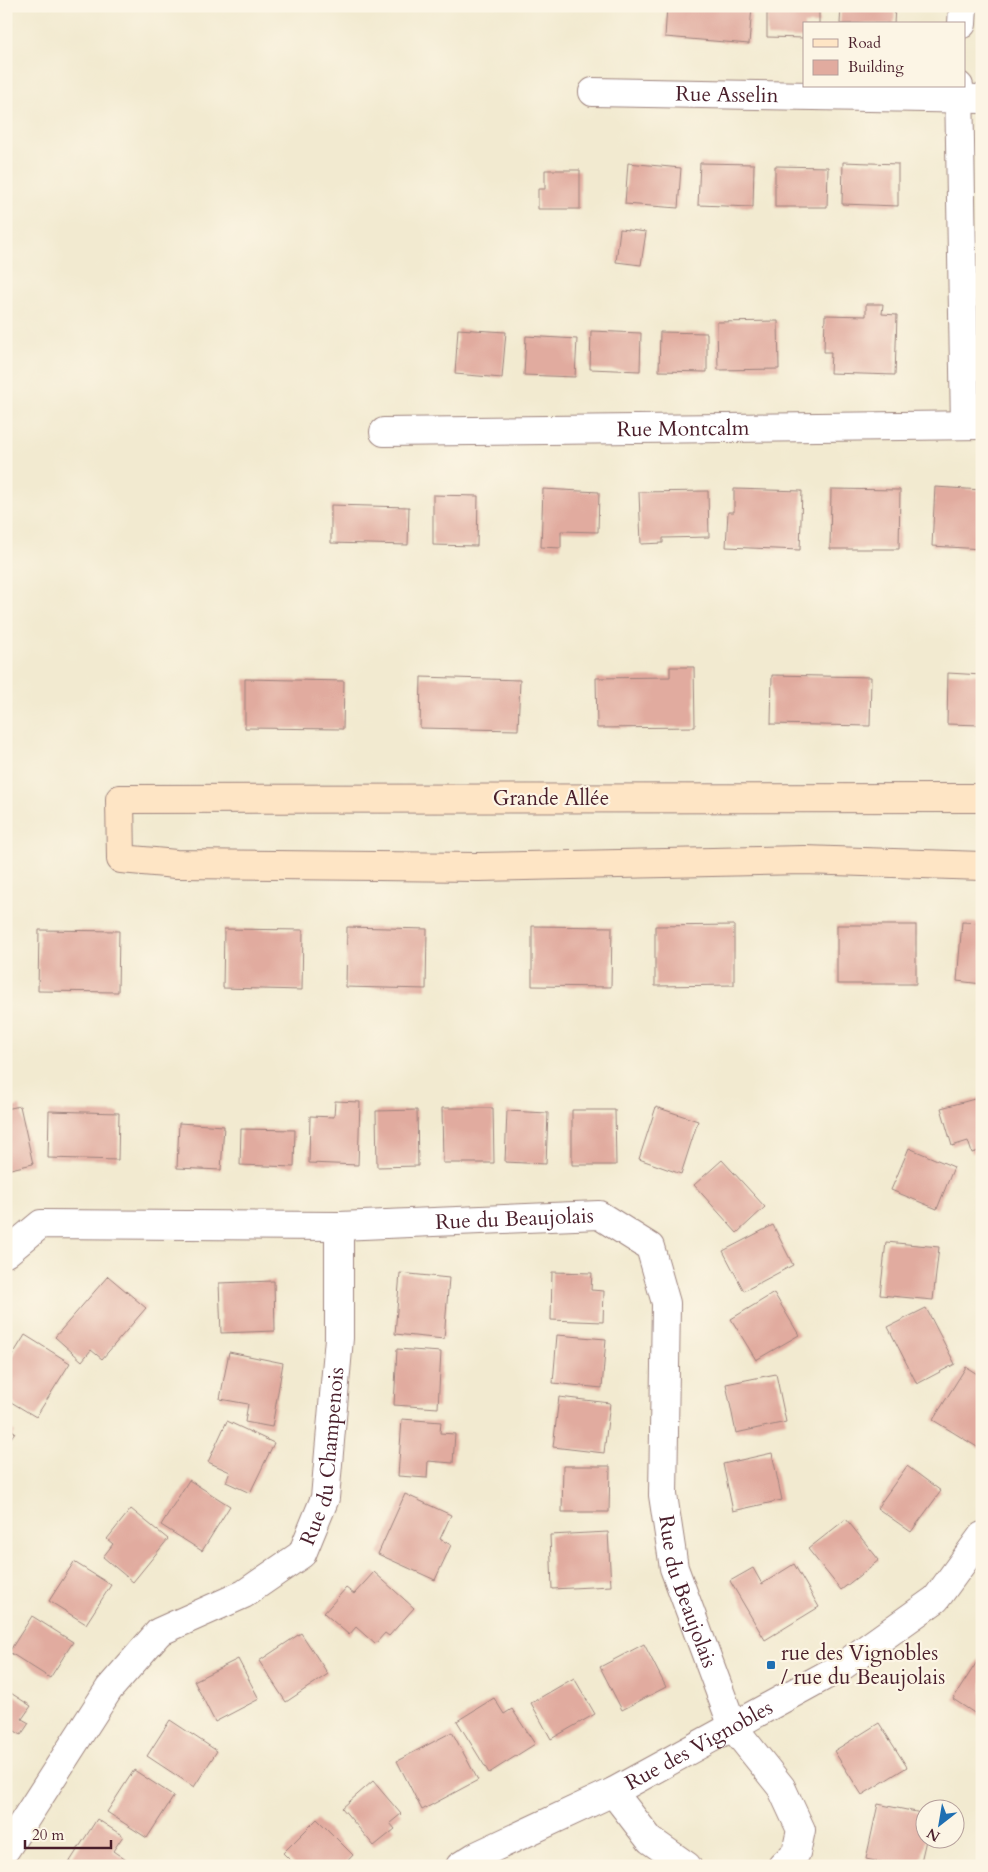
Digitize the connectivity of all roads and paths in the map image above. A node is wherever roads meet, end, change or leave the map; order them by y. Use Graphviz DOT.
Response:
graph roads {
  1 [pos="963,6"];
  2 [pos="962,22"];
  3 [pos="593,92"];
  4 [pos="966,94"];
  5 [pos="973,425"];
  6 [pos="384,432"];
  7 [pos="982,798"];
  8 [pos="982,866"];
  9 [pos="339,1226"];
  10 [pos="6,1253"];
  11 [pos="982,1536"];
  12 [pos="732,1727"];
  13 [pos="613,1792"];
  14 [pos="6,1849"];
  15 [pos="460,1866"];
  16 [pos="687,1866"];
  17 [pos="782,1866"];
  1 -- 2 [label="street"];
  3 -- 4 [label="street, Rue Asselin"];
  4 -- 5 [label="street"];
  5 -- 6 [label="street, Rue Montcalm"];
  7 -- 8 [label="street, Grande Allée"];
  9 -- 10 [label="street, Rue du Beaujolais"];
  9 -- 12 [label="street, Rue du Beaujolais"];
  9 -- 14 [label="street, Rue du Champenois"];
  11 -- 12 [label="street, Rue des Vignobles"];
  12 -- 13 [label="street, Rue des Vignobles"];
  12 -- 17 [label="street, Rue du Beaujolais"];
  13 -- 15 [label="street, Rue des Vignobles"];
  13 -- 16 [label="street"];
}
